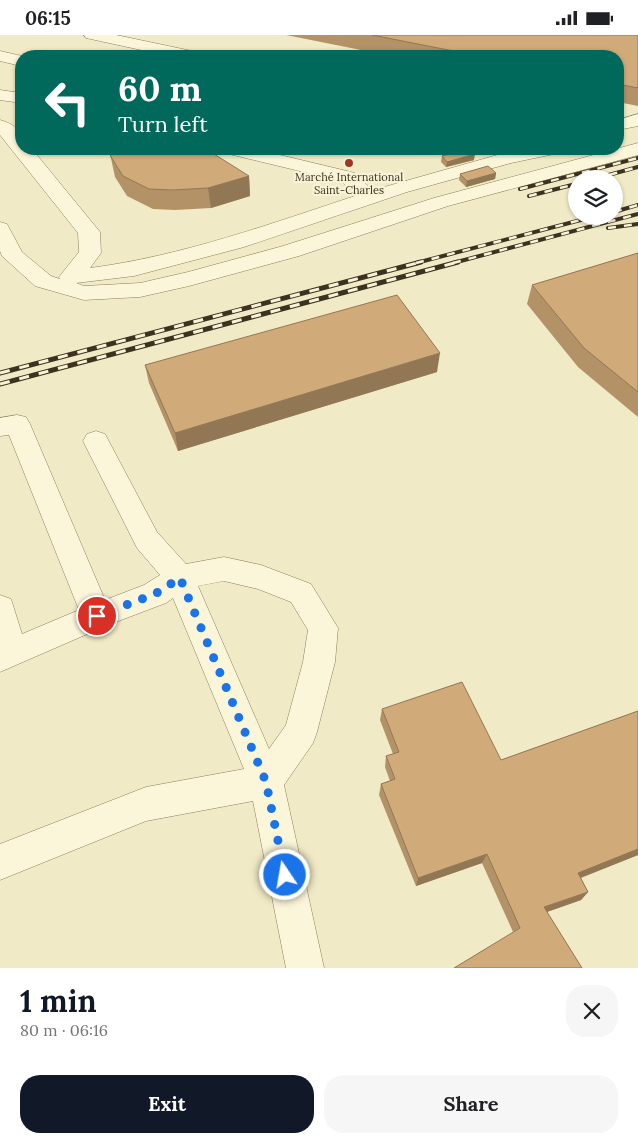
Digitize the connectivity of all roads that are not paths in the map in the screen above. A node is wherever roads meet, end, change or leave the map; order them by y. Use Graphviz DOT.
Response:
graph roads {
  1 [pos="92,35"];
  2 [pos="163,50"];
  3 [pos="0,56"];
  4 [pos="15,60"];
  5 [pos="0,95"];
  6 [pos="15,97"];
  7 [pos="638,120"];
  8 [pos="624,124"];
  9 [pos="0,125"];
  10 [pos="638,131"];
  11 [pos="624,135"];
  12 [pos="15,139"];
  13 [pos="638,149"];
  14 [pos="624,153"];
  15 [pos="28,155"];
  16 [pos="257,155"];
  17 [pos="479,155"];
  18 [pos="523,155"];
  19 [pos="557,155"];
  20 [pos="616,155"];
  21 [pos="360,190"];
  22 [pos="0,228"];
  23 [pos="13,256"];
  24 [pos="70,277"];
  25 [pos="0,427"];
  26 [pos="96,441"];
  27 [pos="180,578"];
  28 [pos="0,608"];
  29 [pos="97,616"];
  30 [pos="6,655"];
  31 [pos="266,782"];
  32 [pos="0,862"];
  33 [pos="305,968"];
  1 -- 2 [label="street"];
  3 -- 4 [label="street"];
  5 -- 6 [label="street"];
  7 -- 8 [label="street"];
  9 -- 12 [label="street"];
  10 -- 11 [label="street"];
  13 -- 14 [label="street"];
  15 -- 24 [label="street"];
  16 -- 21 [label="street"];
  17 -- 21 [label="street"];
  18 -- 24 [label="street"];
  19 -- 24 [label="street"];
  20 -- 23 [label="street"];
  21 -- 24 [label="street"];
  22 -- 23 [label="street"];
  23 -- 24 [label="street"];
  25 -- 29 [label="street"];
  26 -- 27 [label="street"];
  27 -- 29 [label="street"];
  27 -- 31 [label="street"];
  27 -- 31 [label="street"];
  28 -- 30 [label="street"];
  29 -- 30 [label="street"];
  31 -- 32 [label="street"];
  31 -- 33 [label="street"];
}
